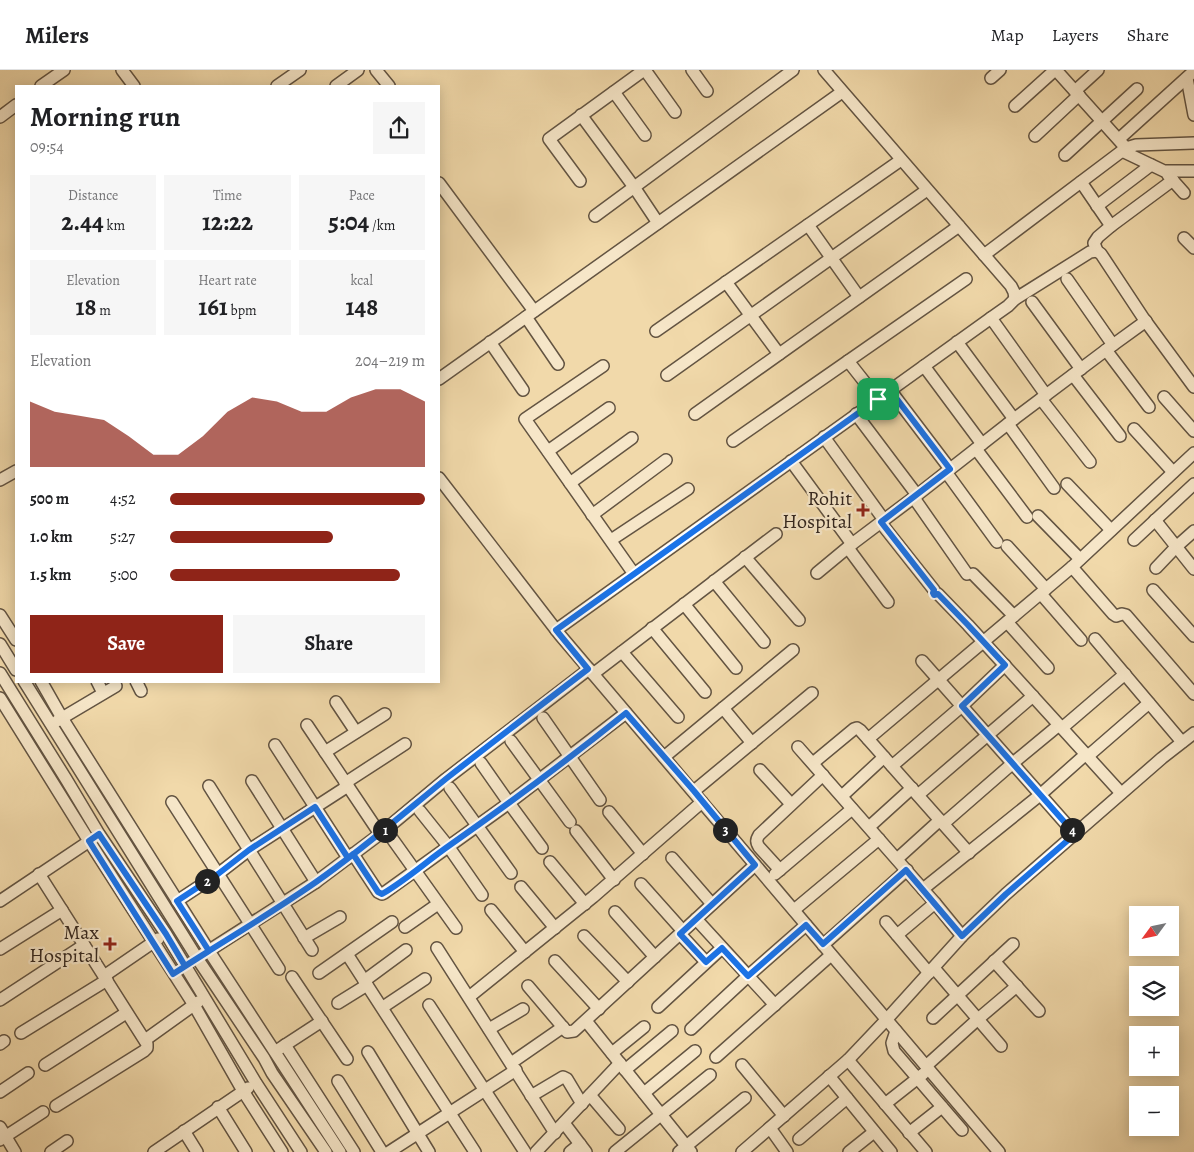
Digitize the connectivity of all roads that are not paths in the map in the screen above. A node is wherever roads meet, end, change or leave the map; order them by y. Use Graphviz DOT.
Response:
graph roads {
  1 [pos="64,70"];
  2 [pos="122,70"];
  3 [pos="300,70"];
  4 [pos="358,70"];
  5 [pos="376,70"];
  6 [pos="644,70"];
  7 [pos="692,70"];
  8 [pos="793,70"];
  9 [pos="824,70"];
  10 [pos="1000,70"];
  11 [pos="1055,70"];
  12 [pos="1098,70"];
  13 [pos="1192,73"];
  14 [pos="992,78"];
  15 [pos="42,85"];
  16 [pos="133,85"];
  17 [pos="278,85"];
  18 [pos="337,85"];
  19 [pos="388,85"];
  20 [pos="1137,89"];
  21 [pos="707,91"];
  22 [pos="614,92"];
  23 [pos="842,92"];
  24 [pos="1077,93"];
  25 [pos="15,106"];
  26 [pos="1015,106"];
  27 [pos="675,112"];
  28 [pos="581,115"];
  29 [pos="1194,115"];
  30 [pos="0,117"];
  31 [pos="1103,122"];
  32 [pos="645,135"];
  33 [pos="1035,136"];
  34 [pos="1194,143"];
  35 [pos="1122,146"];
  36 [pos="1065,155"];
  37 [pos="901,160"];
  38 [pos="1151,165"];
  39 [pos="1164,171"];
  40 [pos="1194,171"];
  41 [pos="1172,180"];
  42 [pos="580,181"];
  43 [pos="1081,182"];
  44 [pos="440,184"];
  45 [pos="634,188"];
  46 [pos="928,190"];
  47 [pos="1184,193"];
  48 [pos="1097,206"];
  49 [pos="595,216"];
  50 [pos="658,222"];
  51 [pos="808,225"];
  52 [pos="959,226"];
  53 [pos="1111,226"];
  54 [pos="1184,238"];
  55 [pos="1194,248"];
  56 [pos="1097,251"];
  57 [pos="984,255"];
  58 [pos="831,258"];
  59 [pos="966,279"];
  60 [pos="1067,279"];
  61 [pos="726,282"];
  62 [pos="859,297"];
  63 [pos="1015,298"];
  64 [pos="1032,302"];
  65 [pos="530,314"];
  66 [pos="751,316"];
  67 [pos="991,318"];
  68 [pos="1146,321"];
  69 [pos="656,331"];
  70 [pos="490,342"];
  71 [pos="957,342"];
  72 [pos="1110,347"];
  73 [pos="779,354"];
  74 [pos="848,360"];
  75 [pos="558,364"];
  76 [pos="603,366"];
  77 [pos="924,366"];
  78 [pos="1077,372"];
  79 [pos="667,375"];
  80 [pos="440,378"];
  81 [pos="1194,387"];
  82 [pos="524,390"];
  83 [pos="890,390"];
  84 [pos="1044,397"];
  85 [pos="1164,397"];
  86 [pos="878,399"];
  87 [pos="609,408"];
  88 [pos="1149,408"];
  89 [pos="695,414"];
  90 [pos="856,414"];
  91 [pos="1011,422"];
  92 [pos="1134,429"];
  93 [pos="1194,431"];
  94 [pos="1120,436"];
  95 [pos="824,437"];
  96 [pos="632,438"];
  97 [pos="733,441"];
  98 [pos="979,447"];
  99 [pos="548,451"];
  100 [pos="1194,452"];
  101 [pos="666,460"];
  102 [pos="791,461"];
  103 [pos="1090,462"];
  104 [pos="948,471"];
  105 [pos="15,472"];
  106 [pos="1173,472"];
  107 [pos="440,479"];
  108 [pos="0,480"];
  109 [pos="570,483"];
  110 [pos="1067,484"];
  111 [pos="1194,484"];
  112 [pos="1054,488"];
  113 [pos="688,489"];
  114 [pos="915,496"];
  115 [pos="592,515"];
  116 [pos="1155,520"];
  117 [pos="883,521"];
  118 [pos="1111,530"];
  119 [pos="1194,531"];
  120 [pos="776,534"];
  121 [pos="612,540"];
  122 [pos="1134,540"];
  123 [pos="850,546"];
  124 [pos="1176,547"];
  125 [pos="745,557"];
  126 [pos="1076,563"];
  127 [pos="1156,568"];
  128 [pos="1194,569"];
  129 [pos="817,573"];
  130 [pos="634,574"];
  131 [pos="714,581"];
  132 [pos="1153,590"];
  133 [pos="1044,591"];
  134 [pos="888,602"];
  135 [pos="684,604"];
  136 [pos="1,619"];
  137 [pos="1010,619"];
  138 [pos="799,620"];
  139 [pos="652,628"];
  140 [pos="556,630"];
  141 [pos="1194,636"];
  142 [pos="15,639"];
  143 [pos="1095,639"];
  144 [pos="15,640"];
  145 [pos="1080,640"];
  146 [pos="764,642"];
  147 [pos="984,642"];
  148 [pos="1,646"];
  149 [pos="793,650"];
  150 [pos="622,652"];
  151 [pos="922,661"];
  152 [pos="1005,665"];
  153 [pos="15,668"];
  154 [pos="736,668"];
  155 [pos="1048,668"];
  156 [pos="591,671"];
  157 [pos="0,673"];
  158 [pos="1125,674"];
  159 [pos="939,680"];
  160 [pos="25,683"];
  161 [pos="41,683"];
  162 [pos="98,683"];
  163 [pos="116,686"];
  164 [pos="705,692"];
  165 [pos="103,693"];
  166 [pos="812,693"];
  167 [pos="1194,694"];
  168 [pos="1034,696"];
  169 [pos="0,698"];
  170 [pos="336,702"];
  171 [pos="1149,703"];
  172 [pos="962,706"];
  173 [pos="723,708"];
  174 [pos="626,713"];
  175 [pos="385,714"];
  176 [pos="678,717"];
  177 [pos="62,718"];
  178 [pos="543,718"];
  179 [pos="51,724"];
  180 [pos="307,725"];
  181 [pos="1061,727"];
  182 [pos="356,732"];
  183 [pos="1194,733"];
  184 [pos="988,735"];
  185 [pos="868,740"];
  186 [pos="512,741"];
  187 [pos="1182,742"];
  188 [pos="752,743"];
  189 [pos="405,744"];
  190 [pos="275,745"];
  191 [pos="798,747"];
  192 [pos="325,752"];
  193 [pos="1087,755"];
  194 [pos="570,757"];
  195 [pos="664,757"];
  196 [pos="888,761"];
  197 [pos="482,763"];
  198 [pos="812,763"];
  199 [pos="1013,763"];
  200 [pos="760,770"];
  201 [pos="823,775"];
  202 [pos="540,780"];
  203 [pos="252,781"];
  204 [pos="346,784"];
  205 [pos="209,786"];
  206 [pos="450,788"];
  207 [pos="694,791"];
  208 [pos="915,792"];
  209 [pos="1121,793"];
  210 [pos="1040,795"];
  211 [pos="842,796"];
  212 [pos="600,800"];
  213 [pos="172,802"];
  214 [pos="702,802"];
  215 [pos="509,803"];
  216 [pos="791,804"];
  217 [pos="315,807"];
  218 [pos="852,809"];
  219 [pos="420,811"];
  220 [pos="610,812"];
  221 [pos="942,822"];
  222 [pos="477,826"];
  223 [pos="868,827"];
  224 [pos="282,829"];
  225 [pos="99,834"];
  226 [pos="1075,834"];
  227 [pos="385,836"];
  228 [pos="879,839"];
  229 [pos="89,841"];
  230 [pos="448,846"];
  231 [pos="542,848"];
  232 [pos="249,850"];
  233 [pos="969,853"];
  234 [pos="644,854"];
  235 [pos="350,856"];
  236 [pos="672,858"];
  237 [pos="897,859"];
  238 [pos="550,862"];
  239 [pos="755,865"];
  240 [pos="780,870"];
  241 [pos="906,870"];
  242 [pos="415,872"];
  243 [pos="511,873"];
  244 [pos="39,874"];
  245 [pos="218,874"];
  246 [pos="614,880"];
  247 [pos="768,880"];
  248 [pos="316,882"];
  249 [pos="640,884"];
  250 [pos="522,887"];
  251 [pos="923,889"];
  252 [pos="482,896"];
  253 [pos="0,901"];
  254 [pos="177,901"];
  255 [pos="935,903"];
  256 [pos="282,904"];
  257 [pos="438,904"];
  258 [pos="586,904"];
  259 [pos="712,904"];
  260 [pos="62,910"];
  261 [pos="491,910"];
  262 [pos="794,910"];
  263 [pos="615,912"];
  264 [pos="340,917"];
  265 [pos="696,919"];
  266 [pos="392,922"];
  267 [pos="886,922"];
  268 [pos="250,924"];
  269 [pos="806,925"];
  270 [pos="406,927"];
  271 [pos="456,928"];
  272 [pos="555,928"];
  273 [pos="681,933"];
  274 [pos="166,934"];
  275 [pos="897,935"];
  276 [pos="584,936"];
  277 [pos="962,936"];
  278 [pos="304,938"];
  279 [pos="153,942"];
  280 [pos="823,944"];
  281 [pos="1013,944"];
  282 [pos="84,945"];
  283 [pos="437,948"];
  284 [pos="722,948"];
  285 [pos="0,949"];
  286 [pos="312,950"];
  287 [pos="406,950"];
  288 [pos="209,951"];
  289 [pos="525,952"];
  290 [pos="347,954"];
  291 [pos="831,955"];
  292 [pos="655,957"];
  293 [pos="197,958"];
  294 [pos="555,961"];
  295 [pos="994,961"];
  296 [pos="706,962"];
  297 [pos="185,966"];
  298 [pos="279,969"];
  299 [pos="931,970"];
  300 [pos="173,974"];
  301 [pos="319,974"];
  302 [pos="748,976"];
  303 [pos="292,977"];
  304 [pos="105,978"];
  305 [pos="425,979"];
  306 [pos="628,982"];
  307 [pos="366,983"];
  308 [pos="528,986"];
  309 [pos="1017,986"];
  310 [pos="958,995"];
  311 [pos="469,997"];
  312 [pos="204,998"];
  313 [pos="0,1000"];
  314 [pos="338,1003"];
  315 [pos="194,1005"];
  316 [pos="429,1005"];
  317 [pos="775,1005"];
  318 [pos="658,1007"];
  319 [pos="382,1008"];
  320 [pos="523,1008"];
  321 [pos="599,1009"];
  322 [pos="1039,1011"];
  323 [pos="126,1013"];
  324 [pos="933,1018"];
  325 [pos="887,1019"];
  326 [pos="978,1019"];
  327 [pos="322,1021"];
  328 [pos="586,1021"];
  329 [pos="563,1027"];
  330 [pos="644,1027"];
  331 [pos="489,1029"];
  332 [pos="691,1029"];
  333 [pos="896,1031"];
  334 [pos="672,1032"];
  335 [pos="21,1033"];
  336 [pos="144,1040"];
  337 [pos="285,1045"];
  338 [pos="1001,1046"];
  339 [pos="695,1051"];
  340 [pos="274,1052"];
  341 [pos="368,1052"];
  342 [pos="612,1054"];
  343 [pos="716,1057"];
  344 [pos="264,1058"];
  345 [pos="347,1058"];
  346 [pos="848,1060"];
  347 [pos="45,1065"];
  348 [pos="742,1065"];
  349 [pos="623,1066"];
  350 [pos="513,1067"];
  351 [pos="927,1068"];
  352 [pos="28,1073"];
  353 [pos="710,1075"];
  354 [pos="829,1076"];
  355 [pos="917,1078"];
  356 [pos="338,1081"];
  357 [pos="256,1083"];
  358 [pos="243,1091"];
  359 [pos="484,1091"];
  360 [pos="0,1092"];
  361 [pos="644,1093"];
  362 [pos="532,1096"];
  363 [pos="745,1098"];
  364 [pos="847,1098"];
  365 [pos="586,1099"];
  366 [pos="885,1104"];
  367 [pos="56,1106"];
  368 [pos="218,1107"];
  369 [pos="942,1107"];
  370 [pos="43,1112"];
  371 [pos="450,1113"];
  372 [pos="661,1114"];
  373 [pos="784,1116"];
  374 [pos="564,1123"];
  375 [pos="770,1128"];
  376 [pos="619,1129"];
  377 [pos="962,1130"];
  378 [pos="184,1131"];
  379 [pos="874,1132"];
  380 [pos="555,1133"];
  381 [pos="909,1133"];
  382 [pos="417,1134"];
  383 [pos="2,1135"];
  384 [pos="799,1139"];
  385 [pos="67,1141"];
  386 [pos="583,1148"];
  387 [pos="686,1150"];
  388 [pos="784,1151"];
  389 [pos="14,1152"];
  390 [pos="51,1152"];
  391 [pos="154,1152"];
  392 [pos="197,1152"];
  393 [pos="246,1152"];
  394 [pos="282,1152"];
  395 [pos="301,1152"];
  396 [pos="326,1152"];
  397 [pos="340,1152"];
  398 [pos="354,1152"];
  399 [pos="382,1152"];
  400 [pos="389,1152"];
  401 [pos="429,1152"];
  402 [pos="474,1152"];
  403 [pos="525,1152"];
  404 [pos="536,1152"];
  405 [pos="570,1152"];
  406 [pos="615,1152"];
  407 [pos="742,1152"];
  408 [pos="849,1152"];
  409 [pos="891,1152"];
  410 [pos="926,1152"];
  411 [pos="999,1152"];
  1 -- 15 [label="street"];
  2 -- 16 [label="street"];
  3 -- 17 [label="street"];
  4 -- 18 [label="street"];
  5 -- 19 [label="street"];
  6 -- 22 [label="street"];
  6 -- 27 [label="street"];
  7 -- 21 [label="street"];
  8 -- 45 [label="street"];
  9 -- 23 [label="street"];
  10 -- 14 [label="street"];
  11 -- 24 [label="street"];
  11 -- 26 [label="street"];
  12 -- 24 [label="street"];
  13 -- 29 [label="street"];
  13 -- 35 [label="street"];
  20 -- 31 [label="street"];
  22 -- 28 [label="street"];
  22 -- 32 [label="street"];
  23 -- 37 [label="street"];
  23 -- 50 [label="street"];
  24 -- 31 [label="street"];
  24 -- 33 [label="street"];
  25 -- 30 [label="street"];
  28 -- 42 [label="street"];
  28 -- 45 [label="street"];
  31 -- 35 [label="street"];
  31 -- 36 [label="street"];
  34 -- 35 [label="street"];
  35 -- 38 [label="street"];
  35 -- 43 [label="street"];
  37 -- 46 [label="street"];
  37 -- 51 [label="street"];
  38 -- 39 [label="street"];
  38 -- 48 [label="street"];
  39 -- 40 [label="street"];
  39 -- 41 [label="street"];
  41 -- 47 [label="street"];
  41 -- 53 [label="street"];
  43 -- 48 [label="street"];
  43 -- 57 [label="street"];
  44 -- 65 [label="street"];
  45 -- 49 [label="street"];
  45 -- 50 [label="street"];
  46 -- 52 [label="street"];
  46 -- 58 [label="street"];
  48 -- 53 [label="street"];
  50 -- 65 [label="street"];
  51 -- 58 [label="street"];
  51 -- 61 [label="street"];
  52 -- 57 [label="street"];
  52 -- 62 [label="street"];
  53 -- 56 [label="street"];
  54 -- 55 [label="street"];
  56 -- 63 [label="street"];
  56 -- 68 [label="street"];
  57 -- 63 [label="street"];
  58 -- 62 [label="street"];
  58 -- 66 [label="street"];
  59 -- 74 [label="street"];
  60 -- 72 [label="street"];
  61 -- 66 [label="street"];
  61 -- 69 [label="street"];
  62 -- 73 [label="street"];
  63 -- 67 [label="street"];
  64 -- 78 [label="street"];
  65 -- 70 [label="street"];
  65 -- 75 [label="street"];
  66 -- 73 [label="street"];
  66 -- 79 [label="street"];
  67 -- 71 [label="street"];
  67 -- 84 [label="street"];
  68 -- 72 [label="street"];
  68 -- 81 [label="street"];
  70 -- 80 [label="street"];
  70 -- 82 [label="street"];
  71 -- 77 [label="street"];
  71 -- 91 [label="street"];
  72 -- 78 [label="street"];
  72 -- 88 [label="street"];
  73 -- 89 [label="street"];
  74 -- 86 [label="street"];
  74 -- 97 [label="street"];
  76 -- 99 [label="street"];
  77 -- 83 [label="street"];
  77 -- 98 [label="street"];
  78 -- 84 [label="street"];
  78 -- 94 [label="street"];
  83 -- 86 [label="street"];
  83 -- 104 [label="street"];
  84 -- 91 [label="street"];
  84 -- 103 [label="street"];
  85 -- 93 [label="street"];
  86 -- 90 [label="street"];
  87 -- 99 [label="street"];
  90 -- 95 [label="street"];
  90 -- 114 [label="street"];
  91 -- 98 [label="street"];
  91 -- 112 [label="street"];
  92 -- 106 [label="street"];
  95 -- 102 [label="street"];
  95 -- 117 [label="street"];
  96 -- 109 [label="street"];
  98 -- 104 [label="street"];
  98 -- 126 [label="street"];
  99 -- 109 [label="street"];
  100 -- 106 [label="street"];
  101 -- 115 [label="street"];
  102 -- 123 [label="street"];
  102 -- 130 [label="street"];
  104 -- 114 [label="street"];
  104 -- 133 [label="street"];
  105 -- 108 [label="street"];
  106 -- 118 [label="street"];
  107 -- 140 [label="street"];
  109 -- 115 [label="street"];
  110 -- 118 [label="street"];
  111 -- 116 [label="street"];
  113 -- 121 [label="street"];
  114 -- 117 [label="street"];
  114 -- 137 [label="street"];
  115 -- 121 [label="street"];
  116 -- 122 [label="street"];
  116 -- 124 [label="street"];
  117 -- 123 [label="street"];
  117 -- 147 [label="street"];
  118 -- 126 [label="street"];
  119 -- 124 [label="street"];
  120 -- 125 [label="street"];
  121 -- 130 [label="street"];
  123 -- 129 [label="street"];
  123 -- 134 [label="street"];
  124 -- 127 [label="street"];
  124 -- 128 [label="street"];
  125 -- 131 [label="street"];
  125 -- 138 [label="street"];
  126 -- 133 [label="street"];
  126 -- 167 [label="street"];
  130 -- 140 [label="street"];
  131 -- 135 [label="street"];
  131 -- 146 [label="street"];
  132 -- 141 [label="street"];
  133 -- 137 [label="street"];
  133 -- 145 [label="street"];
  135 -- 139 [label="street"];
  135 -- 154 [label="street"];
  136 -- 142 [label="street"];
  137 -- 147 [label="street"];
  137 -- 155 [label="street"];
  139 -- 150 [label="street"];
  139 -- 164 [label="street"];
  140 -- 156 [label="street"];
  143 -- 158 [label="street"];
  144 -- 148 [label="street"];
  147 -- 152 [label="street"];
  147 -- 159 [label="street"];
  148 -- 153 [label="street"];
  149 -- 173 [label="street"];
  150 -- 156 [label="street"];
  150 -- 176 [label="street"];
  151 -- 159 [label="street"];
  152 -- 168 [label="street"];
  152 -- 172 [label="street"];
  156 -- 174 [label="street"];
  156 -- 227 [label="street"];
  157 -- 225 [label="street"];
  158 -- 171 [label="street"];
  158 -- 181 [label="street"];
  159 -- 172 [label="street"];
  159 -- 185 [label="street"];
  160 -- 179 [label="street"];
  161 -- 177 [label="street"];
  162 -- 165 [label="street"];
  163 -- 165 [label="street"];
  165 -- 177 [label="street"];
  166 -- 188 [label="street"];
  168 -- 181 [label="street"];
  168 -- 184 [label="street"];
  169 -- 229 [label="street"];
  170 -- 182 [label="street"];
  171 -- 187 [label="street"];
  171 -- 193 [label="street"];
  172 -- 184 [label="street"];
  172 -- 196 [label="street"];
  173 -- 188 [label="street"];
  173 -- 195 [label="street"];
  174 -- 194 [label="street"];
  174 -- 195 [label="street"];
  175 -- 182 [label="street"];
  177 -- 179 [label="street"];
  177 -- 254 [label="street"];
  178 -- 194 [label="street"];
  179 -- 293 [label="street"];
  180 -- 192 [label="street"];
  181 -- 193 [label="street"];
  181 -- 199 [label="street"];
  182 -- 192 [label="street"];
  183 -- 187 [label="street"];
  184 -- 199 [label="street"];
  184 -- 208 [label="street"];
  185 -- 196 [label="street"];
  185 -- 198 [label="street"];
  186 -- 202 [label="street"];
  187 -- 209 [label="street"];
  188 -- 207 [label="street"];
  189 -- 204 [label="street"];
  190 -- 217 [label="street"];
  191 -- 198 [label="street"];
  192 -- 204 [label="street"];
  193 -- 209 [label="street"];
  193 -- 210 [label="street"];
  194 -- 202 [label="street"];
  194 -- 212 [label="street"];
  195 -- 207 [label="street"];
  196 -- 208 [label="street"];
  196 -- 211 [label="street"];
  197 -- 215 [label="street"];
  198 -- 201 [label="street"];
  199 -- 210 [label="street"];
  199 -- 221 [label="street"];
  200 -- 216 [label="street"];
  201 -- 211 [label="street"];
  201 -- 216 [label="street"];
  202 -- 215 [label="street"];
  202 -- 246 [label="street"];
  203 -- 224 [label="street"];
  204 -- 217 [label="street"];
  204 -- 227 [label="street"];
  205 -- 232 [label="street"];
  206 -- 222 [label="street"];
  207 -- 214 [label="street"];
  208 -- 221 [label="street"];
  208 -- 223 [label="street"];
  209 -- 226 [label="street"];
  210 -- 226 [label="street"];
  210 -- 233 [label="street"];
  211 -- 218 [label="street"];
  213 -- 245 [label="street"];
  214 -- 234 [label="street"];
  214 -- 239 [label="street"];
  215 -- 222 [label="street"];
  215 -- 231 [label="street"];
  216 -- 240 [label="street"];
  217 -- 224 [label="street"];
  217 -- 235 [label="street"];
  218 -- 223 [label="street"];
  218 -- 240 [label="street"];
  219 -- 230 [label="street"];
  220 -- 234 [label="street"];
  221 -- 233 [label="street"];
  221 -- 237 [label="street"];
  222 -- 230 [label="street"];
  222 -- 243 [label="street"];
  223 -- 228 [label="street"];
  224 -- 232 [label="street"];
  224 -- 248 [label="street"];
  225 -- 229 [label="street"];
  225 -- 274 [label="street"];
  226 -- 277 [label="street"];
  227 -- 235 [label="street"];
  227 -- 242 [label="street"];
  228 -- 237 [label="street"];
  228 -- 262 [label="street"];
  229 -- 244 [label="street"];
  229 -- 279 [label="street"];
  230 -- 242 [label="street"];
  230 -- 252 [label="street"];
  232 -- 245 [label="street"];
  232 -- 256 [label="street"];
  233 -- 251 [label="street"];
  234 -- 246 [label="street"];
  235 -- 242 [label="street"];
  235 -- 248 [label="street"];
  236 -- 259 [label="street"];
  237 -- 241 [label="street"];
  238 -- 258 [label="street"];
  239 -- 247 [label="street"];
  239 -- 259 [label="street"];
  240 -- 247 [label="street"];
  241 -- 251 [label="street"];
  241 -- 280 [label="street"];
  242 -- 257 [label="street"];
  244 -- 253 [label="street"];
  244 -- 260 [label="street"];
  245 -- 254 [label="street"];
  245 -- 268 [label="street"];
  246 -- 258 [label="street"];
  247 -- 262 [label="street"];
  248 -- 256 [label="street"];
  249 -- 273 [label="street"];
  250 -- 272 [label="street"];
  251 -- 255 [label="street"];
  254 -- 288 [label="street"];
  255 -- 275 [label="street"];
  255 -- 277 [label="street"];
  256 -- 268 [label="street"];
  256 -- 278 [label="street"];
  257 -- 270 [label="street"];
  257 -- 271 [label="street"];
  258 -- 272 [label="street"];
  259 -- 265 [label="street"];
  260 -- 282 [label="street"];
  260 -- 285 [label="street"];
  261 -- 289 [label="street"];
  262 -- 269 [label="street"];
  263 -- 292 [label="street"];
  264 -- 278 [label="street"];
  265 -- 273 [label="street"];
  265 -- 284 [label="street"];
  266 -- 290 [label="street"];
  267 -- 275 [label="street"];
  268 -- 288 [label="street"];
  268 -- 298 [label="street"];
  269 -- 280 [label="street"];
  269 -- 302 [label="street"];
  272 -- 289 [label="street"];
  273 -- 292 [label="street"];
  273 -- 296 [label="street"];
  274 -- 279 [label="street"];
  274 -- 297 [label="street"];
  275 -- 299 [label="street"];
  276 -- 306 [label="street"];
  277 -- 299 [label="street"];
  278 -- 286 [label="street"];
  279 -- 300 [label="street"];
  279 -- 304 [label="street"];
  280 -- 291 [label="street"];
  281 -- 295 [label="street"];
  282 -- 304 [label="street"];
  282 -- 313 [label="street"];
  283 -- 311 [label="street"];
  284 -- 296 [label="street"];
  284 -- 302 [label="street"];
  287 -- 307 [label="street"];
  288 -- 293 [label="street"];
  288 -- 340 [label="street"];
  289 -- 311 [label="street"];
  290 -- 301 [label="street"];
  290 -- 307 [label="street"];
  291 -- 317 [label="street"];
  291 -- 325 [label="street"];
  292 -- 306 [label="street"];
  293 -- 297 [label="street"];
  293 -- 344 [label="street"];
  294 -- 321 [label="street"];
  295 -- 309 [label="street"];
  295 -- 310 [label="street"];
  296 -- 318 [label="street"];
  297 -- 300 [label="street"];
  297 -- 312 [label="street"];
  299 -- 310 [label="street"];
  299 -- 325 [label="street"];
  300 -- 315 [label="street"];
  302 -- 317 [label="street"];
  302 -- 332 [label="street"];
  303 -- 327 [label="street"];
  304 -- 323 [label="street"];
  304 -- 335 [label="street"];
  305 -- 319 [label="street"];
  306 -- 321 [label="street"];
  307 -- 314 [label="street"];
  307 -- 319 [label="street"];
  308 -- 329 [label="street"];
  309 -- 322 [label="street"];
  309 -- 326 [label="street"];
  310 -- 324 [label="street"];
  310 -- 326 [label="street"];
  311 -- 331 [label="street"];
  312 -- 315 [label="street"];
  312 -- 357 [label="street"];
  315 -- 336 [label="street"];
  315 -- 358 [label="street"];
  316 -- 359 [label="street"];
  317 -- 343 [label="street"];
  319 -- 371 [label="street"];
  320 -- 331 [label="street"];
  321 -- 328 [label="street"];
  323 -- 336 [label="street"];
  323 -- 347 [label="street"];
  325 -- 333 [label="street"];
  325 -- 346 [label="street"];
  326 -- 338 [label="street"];
  326 -- 351 [label="street"];
  327 -- 337 [label="street"];
  327 -- 345 [label="street"];
  328 -- 329 [label="street"];
  328 -- 342 [label="street"];
  329 -- 350 [label="street"];
  330 -- 342 [label="street"];
  331 -- 350 [label="street"];
  333 -- 351 [label="street"];
  333 -- 355 [label="street"];
  334 -- 349 [label="street"];
  336 -- 367 [label="street"];
  337 -- 340 [label="street"];
  337 -- 398 [label="street"];
  339 -- 361 [label="street"];
  340 -- 344 [label="street"];
  340 -- 397 [label="street"];
  341 -- 382 [label="street"];
  342 -- 349 [label="street"];
  344 -- 396 [label="street"];
  346 -- 354 [label="street"];
  346 -- 366 [label="street"];
  348 -- 373 [label="street"];
  349 -- 361 [label="street"];
  349 -- 365 [label="street"];
  350 -- 359 [label="street"];
  350 -- 362 [label="street"];
  351 -- 355 [label="street"];
  351 -- 411 [label="street"];
  352 -- 360 [label="street"];
  353 -- 372 [label="street"];
  354 -- 364 [label="street"];
  354 -- 373 [label="street"];
  355 -- 366 [label="street"];
  355 -- 369 [label="street"];
  356 -- 399 [label="street"];
  357 -- 358 [label="street"];
  357 -- 395 [label="street"];
  358 -- 368 [label="street"];
  358 -- 394 [label="street"];
  359 -- 371 [label="street"];
  359 -- 403 [label="street"];
  361 -- 372 [label="street"];
  362 -- 365 [label="street"];
  362 -- 380 [label="street"];
  363 -- 387 [label="street"];
  364 -- 379 [label="street"];
  364 -- 384 [label="street"];
  365 -- 374 [label="street"];
  365 -- 376 [label="street"];
  366 -- 381 [label="street"];
  368 -- 378 [label="street"];
  368 -- 393 [label="street"];
  369 -- 377 [label="street"];
  369 -- 381 [label="street"];
  370 -- 383 [label="street"];
  371 -- 382 [label="street"];
  371 -- 402 [label="street"];
  372 -- 387 [label="street"];
  372 -- 406 [label="street"];
  373 -- 375 [label="street"];
  374 -- 380 [label="street"];
  374 -- 386 [label="street"];
  375 -- 388 [label="street"];
  375 -- 407 [label="street"];
  378 -- 391 [label="street"];
  378 -- 392 [label="street"];
  379 -- 408 [label="street"];
  379 -- 409 [label="street"];
  380 -- 404 [label="street"];
  381 -- 410 [label="street"];
  382 -- 400 [label="street"];
  382 -- 401 [label="street"];
  383 -- 389 [label="street"];
  385 -- 390 [label="street"];
  386 -- 405 [label="street"];
}
